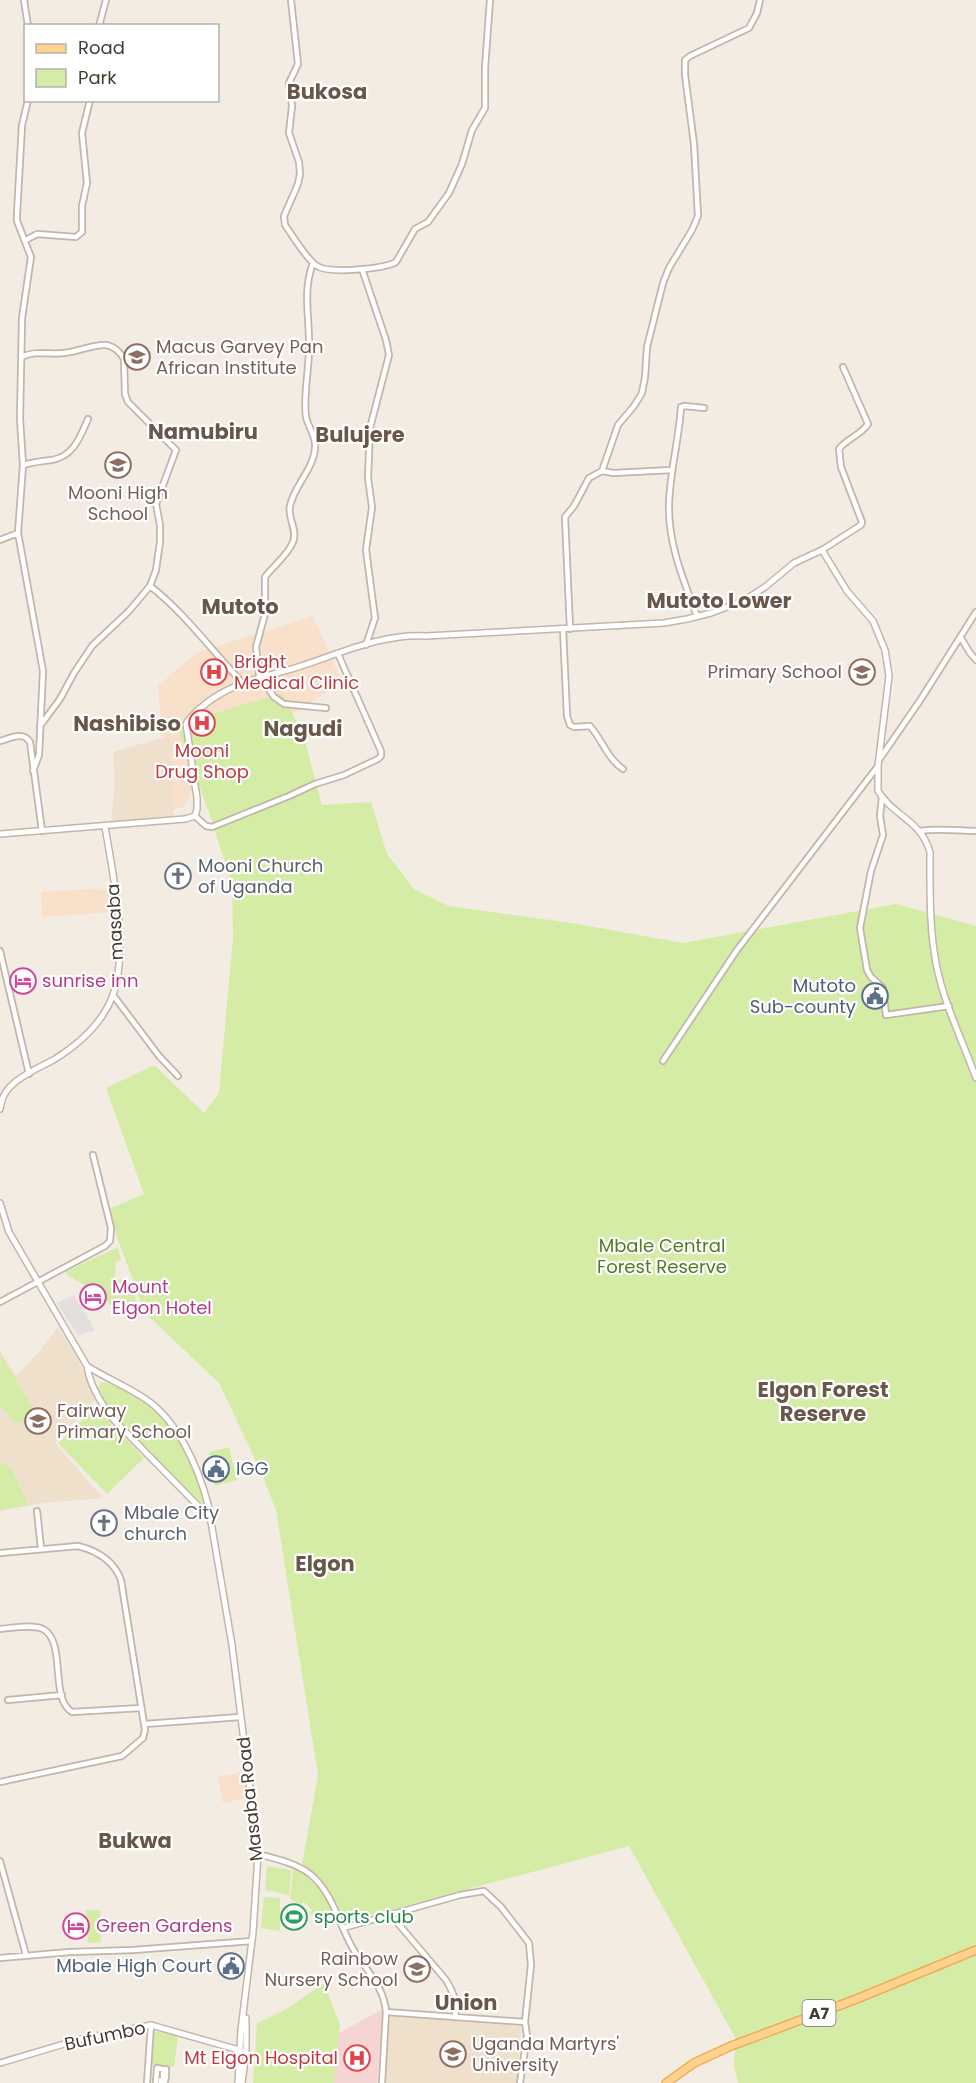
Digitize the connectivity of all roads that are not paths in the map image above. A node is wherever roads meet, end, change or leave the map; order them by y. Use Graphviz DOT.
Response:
graph roads {
  1 [pos="24,0"];
  2 [pos="106,0"];
  3 [pos="291,0"];
  4 [pos="489,0"];
  5 [pos="760,0"];
  6 [pos="28,24"];
  7 [pos="100,24"];
  8 [pos="28,102"];
  9 [pos="90,102"];
  10 [pos="26,240"];
  11 [pos="313,263"];
  12 [pos="362,269"];
  13 [pos="22,357"];
  14 [pos="843,367"];
  15 [pos="704,408"];
  16 [pos="88,419"];
  17 [pos="23,465"];
  18 [pos="672,470"];
  19 [pos="602,471"];
  20 [pos="18,533"];
  21 [pos="0,540"];
  22 [pos="822,550"];
  23 [pos="150,586"];
  24 [pos="976,612"];
  25 [pos="698,616"];
  26 [pos="563,629"];
  27 [pos="570,629"];
  28 [pos="961,638"];
  29 [pos="366,645"];
  30 [pos="338,654"];
  31 [pos="976,660"];
  32 [pos="261,678"];
  33 [pos="242,684"];
  34 [pos="326,708"];
  35 [pos="40,728"];
  36 [pos="0,741"];
  37 [pos="879,763"];
  38 [pos="624,769"];
  39 [pos="33,771"];
  40 [pos="882,797"];
  41 [pos="195,816"];
  42 [pos="105,827"];
  43 [pos="42,831"];
  44 [pos="920,831"];
  45 [pos="976,831"];
  46 [pos="0,834"];
  47 [pos="0,951"];
  48 [pos="113,995"];
  49 [pos="949,1006"];
  50 [pos="663,1061"];
  51 [pos="29,1074"];
  52 [pos="178,1076"];
  53 [pos="976,1078"];
  54 [pos="0,1109"];
  55 [pos="93,1155"];
  56 [pos="0,1203"];
  57 [pos="37,1283"];
  58 [pos="0,1302"];
  59 [pos="87,1366"];
  60 [pos="106,1378"];
  61 [pos="94,1387"];
  62 [pos="37,1511"];
  63 [pos="210,1517"];
  64 [pos="41,1548"];
  65 [pos="0,1553"];
  66 [pos="0,1629"];
  67 [pos="62,1695"];
  68 [pos="9,1700"];
  69 [pos="141,1707"];
  70 [pos="240,1717"];
  71 [pos="145,1724"];
  72 [pos="0,1782"];
  73 [pos="258,1854"];
  74 [pos="0,1861"];
  75 [pos="3,1877"];
  76 [pos="390,1914"];
  77 [pos="343,1928"];
  78 [pos="252,1941"];
  79 [pos="976,1950"];
  80 [pos="26,1955"];
  81 [pos="0,1958"];
  82 [pos="386,2012"];
  83 [pos="455,2016"];
  84 [pos="525,2022"];
  85 [pos="151,2025"];
  86 [pos="243,2051"];
  87 [pos="0,2063"];
  88 [pos="147,2083"];
  89 [pos="156,2083"];
  90 [pos="161,2083"];
  91 [pos="238,2083"];
  92 [pos="242,2083"];
  93 [pos="382,2083"];
  94 [pos="520,2083"];
  95 [pos="666,2083"];
  1 -- 6 [label="street"];
  2 -- 7 [label="street"];
  3 -- 11 [label="street"];
  4 -- 12 [label="street"];
  5 -- 19 [label="street"];
  8 -- 10 [label="street"];
  9 -- 10 [label="street"];
  10 -- 13 [label="street"];
  11 -- 12 [label="street"];
  11 -- 32 [label="street"];
  12 -- 29 [label="street"];
  13 -- 17 [label="street"];
  13 -- 23 [label="street"];
  14 -- 22 [label="street"];
  15 -- 18 [label="street"];
  16 -- 17 [label="street"];
  17 -- 20 [label="street"];
  18 -- 19 [label="street"];
  18 -- 25 [label="street"];
  19 -- 27 [label="street"];
  20 -- 21 [label="street"];
  20 -- 35 [label="street"];
  22 -- 25 [label="street"];
  22 -- 37 [label="street"];
  23 -- 33 [label="street"];
  23 -- 35 [label="street"];
  24 -- 28 [label="street"];
  25 -- 27 [label="street"];
  26 -- 27 [label="street"];
  26 -- 29 [label="street"];
  26 -- 38 [label="street"];
  28 -- 31 [label="street"];
  28 -- 37 [label="street"];
  29 -- 30 [label="street"];
  30 -- 32 [label="street"];
  30 -- 41 [label="street"];
  32 -- 33 [label="street"];
  32 -- 34 [label="street"];
  33 -- 41 [label="street"];
  35 -- 39 [label="street"];
  36 -- 39 [label="street"];
  37 -- 40 [label="street"];
  37 -- 50 [label="street"];
  39 -- 43 [label="street"];
  40 -- 44 [label="street"];
  40 -- 49 [label="street"];
  41 -- 42 [label="street"];
  42 -- 43 [label="street"];
  42 -- 48 [label="street, masaba"];
  43 -- 46 [label="street"];
  44 -- 45 [label="street"];
  44 -- 49 [label="street"];
  47 -- 51 [label="street"];
  48 -- 51 [label="street, masaba"];
  48 -- 52 [label="street"];
  49 -- 53 [label="street"];
  51 -- 54 [label="street, masaba"];
  55 -- 57 [label="street"];
  56 -- 57 [label="street"];
  57 -- 58 [label="street"];
  57 -- 59 [label="street"];
  59 -- 60 [label="street, Masaba Road"];
  59 -- 61 [label="street"];
  60 -- 61 [label="street"];
  60 -- 63 [label="street, Masaba Road"];
  61 -- 63 [label="street"];
  62 -- 64 [label="street"];
  63 -- 70 [label="street, Masaba Road"];
  64 -- 65 [label="street"];
  64 -- 69 [label="street"];
  66 -- 67 [label="street"];
  67 -- 68 [label="street"];
  67 -- 69 [label="street"];
  69 -- 71 [label="street"];
  70 -- 71 [label="street"];
  70 -- 73 [label="street, Masaba Road"];
  71 -- 72 [label="street"];
  73 -- 77 [label="street"];
  73 -- 78 [label="street, Masaba Road"];
  74 -- 75 [label="street"];
  75 -- 80 [label="street"];
  76 -- 77 [label="street"];
  76 -- 83 [label="street"];
  76 -- 84 [label="street"];
  77 -- 82 [label="street"];
  78 -- 80 [label="street"];
  78 -- 86 [label="street, Masaba Road"];
  79 -- 95 [label="main road, A7"];
  80 -- 81 [label="street"];
  82 -- 83 [label="street"];
  82 -- 93 [label="street"];
  83 -- 84 [label="street"];
  84 -- 94 [label="street"];
  85 -- 86 [label="street, Bufumbo"];
  85 -- 87 [label="street, Bufumbo"];
  85 -- 88 [label="street"];
  86 -- 91 [label="street"];
  86 -- 92 [label="street"];
  89 -- 90 [label="street"];
}
